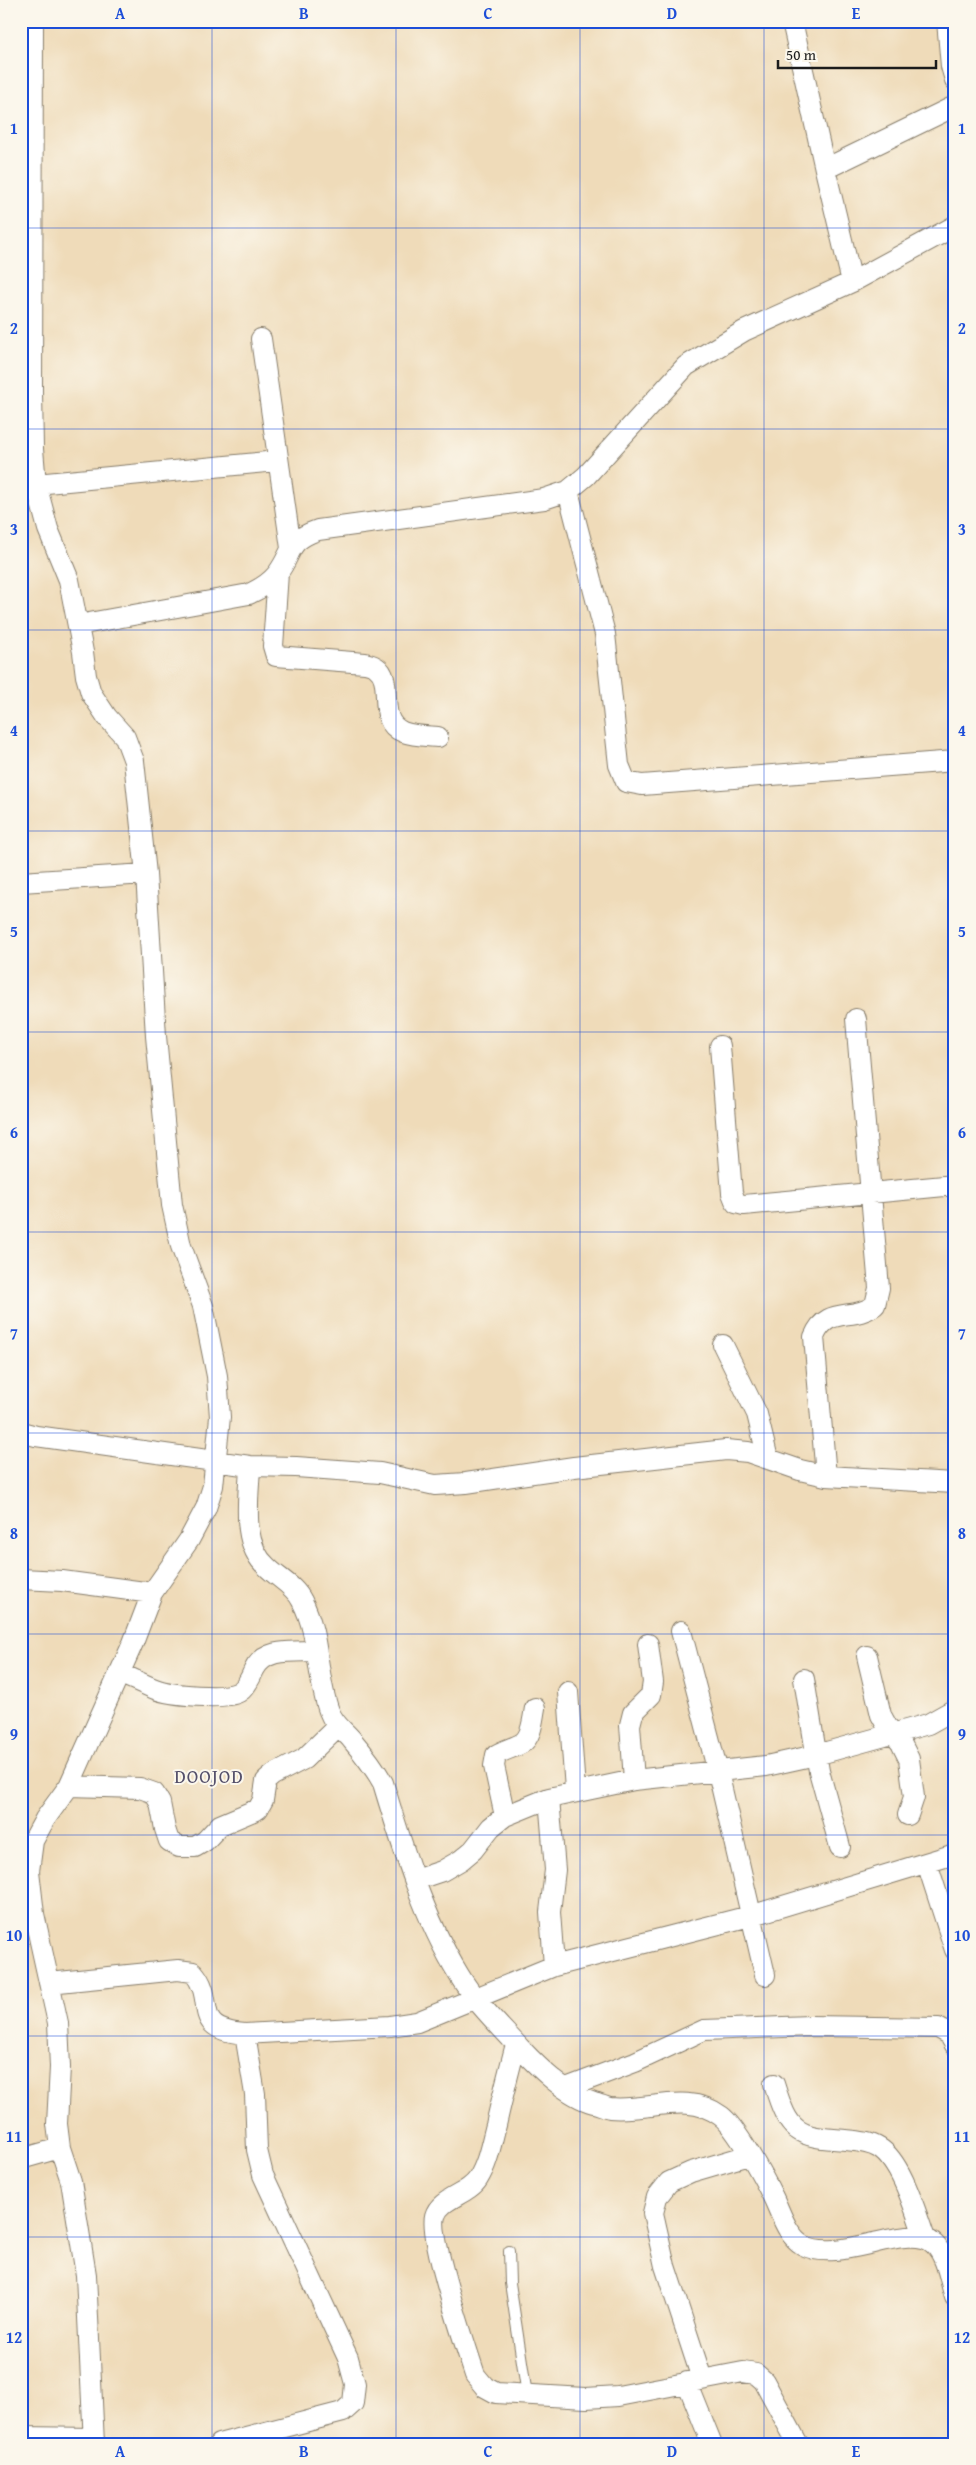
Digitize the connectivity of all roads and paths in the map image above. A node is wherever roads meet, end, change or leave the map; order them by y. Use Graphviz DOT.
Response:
graph roads {
  1 [pos="33,21"];
  2 [pos="792,21"];
  3 [pos="947,21"];
  4 [pos="955,80"];
  5 [pos="955,106"];
  6 [pos="825,169"];
  7 [pos="955,226"];
  8 [pos="852,282"];
  9 [pos="261,339"];
  10 [pos="277,461"];
  11 [pos="36,484"];
  12 [pos="568,491"];
  13 [pos="291,548"];
  14 [pos="278,573"];
  15 [pos="78,625"];
  16 [pos="438,736"];
  17 [pos="955,761"];
  18 [pos="146,874"];
  19 [pos="21,882"];
  20 [pos="856,1019"];
  21 [pos="720,1046"];
  22 [pos="955,1186"];
  23 [pos="871,1194"];
  24 [pos="723,1345"];
  25 [pos="21,1432"];
  26 [pos="768,1458"];
  27 [pos="216,1462"];
  28 [pos="250,1466"];
  29 [pos="826,1476"];
  30 [pos="955,1483"];
  31 [pos="21,1578"];
  32 [pos="152,1593"];
  33 [pos="681,1631"];
  34 [pos="648,1644"];
  35 [pos="316,1651"];
  36 [pos="867,1656"];
  37 [pos="119,1673"];
  38 [pos="804,1679"];
  39 [pos="568,1692"];
  40 [pos="535,1708"];
  41 [pos="955,1709"];
  42 [pos="338,1727"];
  43 [pos="893,1734"];
  44 [pos="816,1755"];
  45 [pos="718,1772"];
  46 [pos="634,1780"];
  47 [pos="69,1786"];
  48 [pos="575,1790"];
  49 [pos="549,1798"];
  50 [pos="908,1814"];
  51 [pos="504,1816"];
  52 [pos="840,1847"];
  53 [pos="955,1854"];
  54 [pos="927,1863"];
  55 [pos="415,1880"];
  56 [pos="28,1915"];
  57 [pos="750,1916"];
  58 [pos="955,1950"];
  59 [pos="554,1966"];
  60 [pos="765,1975"];
  61 [pos="49,1983"];
  62 [pos="474,1998"];
  63 [pos="245,2034"];
  64 [pos="516,2044"];
  65 [pos="955,2045"];
  66 [pos="774,2084"];
  67 [pos="566,2088"];
  68 [pos="60,2148"];
  69 [pos="750,2155"];
  70 [pos="21,2159"];
  71 [pos="926,2238"];
  72 [pos="510,2251"];
  73 [pos="955,2297"];
  74 [pos="694,2380"];
  75 [pos="526,2396"];
  76 [pos="21,2437"];
  77 [pos="94,2441"];
  78 [pos="219,2444"];
  79 [pos="712,2444"];
  80 [pos="798,2444"];
  1 -- 11 [label="street"];
  2 -- 6 [label="street"];
  3 -- 4 [label="street"];
  5 -- 6 [label="street"];
  6 -- 8 [label="street"];
  7 -- 8 [label="street"];
  8 -- 12 [label="street"];
  9 -- 10 [label="street"];
  10 -- 11 [label="street"];
  10 -- 13 [label="street"];
  11 -- 15 [label="street"];
  12 -- 13 [label="street"];
  12 -- 17 [label="street"];
  13 -- 14 [label="street"];
  14 -- 15 [label="street"];
  14 -- 16 [label="street"];
  15 -- 18 [label="street"];
  18 -- 19 [label="street"];
  18 -- 27 [label="street"];
  20 -- 23 [label="street"];
  21 -- 23 [label="street"];
  22 -- 23 [label="street"];
  23 -- 29 [label="street"];
  24 -- 26 [label="street"];
  25 -- 27 [label="street"];
  26 -- 28 [label="street"];
  26 -- 29 [label="street"];
  27 -- 28 [label="street"];
  27 -- 32 [label="street"];
  28 -- 35 [label="street"];
  29 -- 30 [label="street"];
  31 -- 32 [label="street"];
  32 -- 37 [label="street"];
  33 -- 45 [label="street"];
  34 -- 46 [label="street"];
  35 -- 37 [label="street"];
  35 -- 42 [label="street"];
  36 -- 43 [label="street"];
  37 -- 47 [label="street"];
  38 -- 44 [label="street"];
  39 -- 48 [label="street"];
  40 -- 51 [label="street"];
  41 -- 43 [label="street"];
  42 -- 47 [label="street"];
  42 -- 55 [label="street"];
  43 -- 44 [label="street"];
  43 -- 50 [label="street"];
  44 -- 45 [label="street"];
  44 -- 52 [label="street"];
  45 -- 46 [label="street"];
  45 -- 57 [label="street"];
  46 -- 48 [label="street"];
  47 -- 56 [label="street"];
  48 -- 49 [label="street"];
  49 -- 51 [label="street"];
  49 -- 59 [label="street"];
  51 -- 55 [label="street"];
  53 -- 54 [label="street"];
  54 -- 57 [label="street"];
  54 -- 58 [label="street"];
  55 -- 62 [label="street"];
  56 -- 61 [label="street"];
  57 -- 59 [label="street"];
  57 -- 60 [label="street"];
  59 -- 62 [label="street"];
  61 -- 63 [label="street"];
  61 -- 68 [label="street"];
  62 -- 63 [label="street"];
  62 -- 64 [label="street"];
  63 -- 78 [label="street"];
  64 -- 67 [label="street"];
  64 -- 75 [label="street"];
  65 -- 67 [label="street"];
  66 -- 71 [label="street"];
  67 -- 69 [label="street"];
  68 -- 70 [label="street"];
  68 -- 77 [label="street"];
  69 -- 71 [label="street"];
  69 -- 74 [label="street"];
  71 -- 73 [label="street"];
  72 -- 75 [label="lane"];
  74 -- 75 [label="street"];
  74 -- 79 [label="street"];
  74 -- 80 [label="street"];
  76 -- 77 [label="street"];
}
